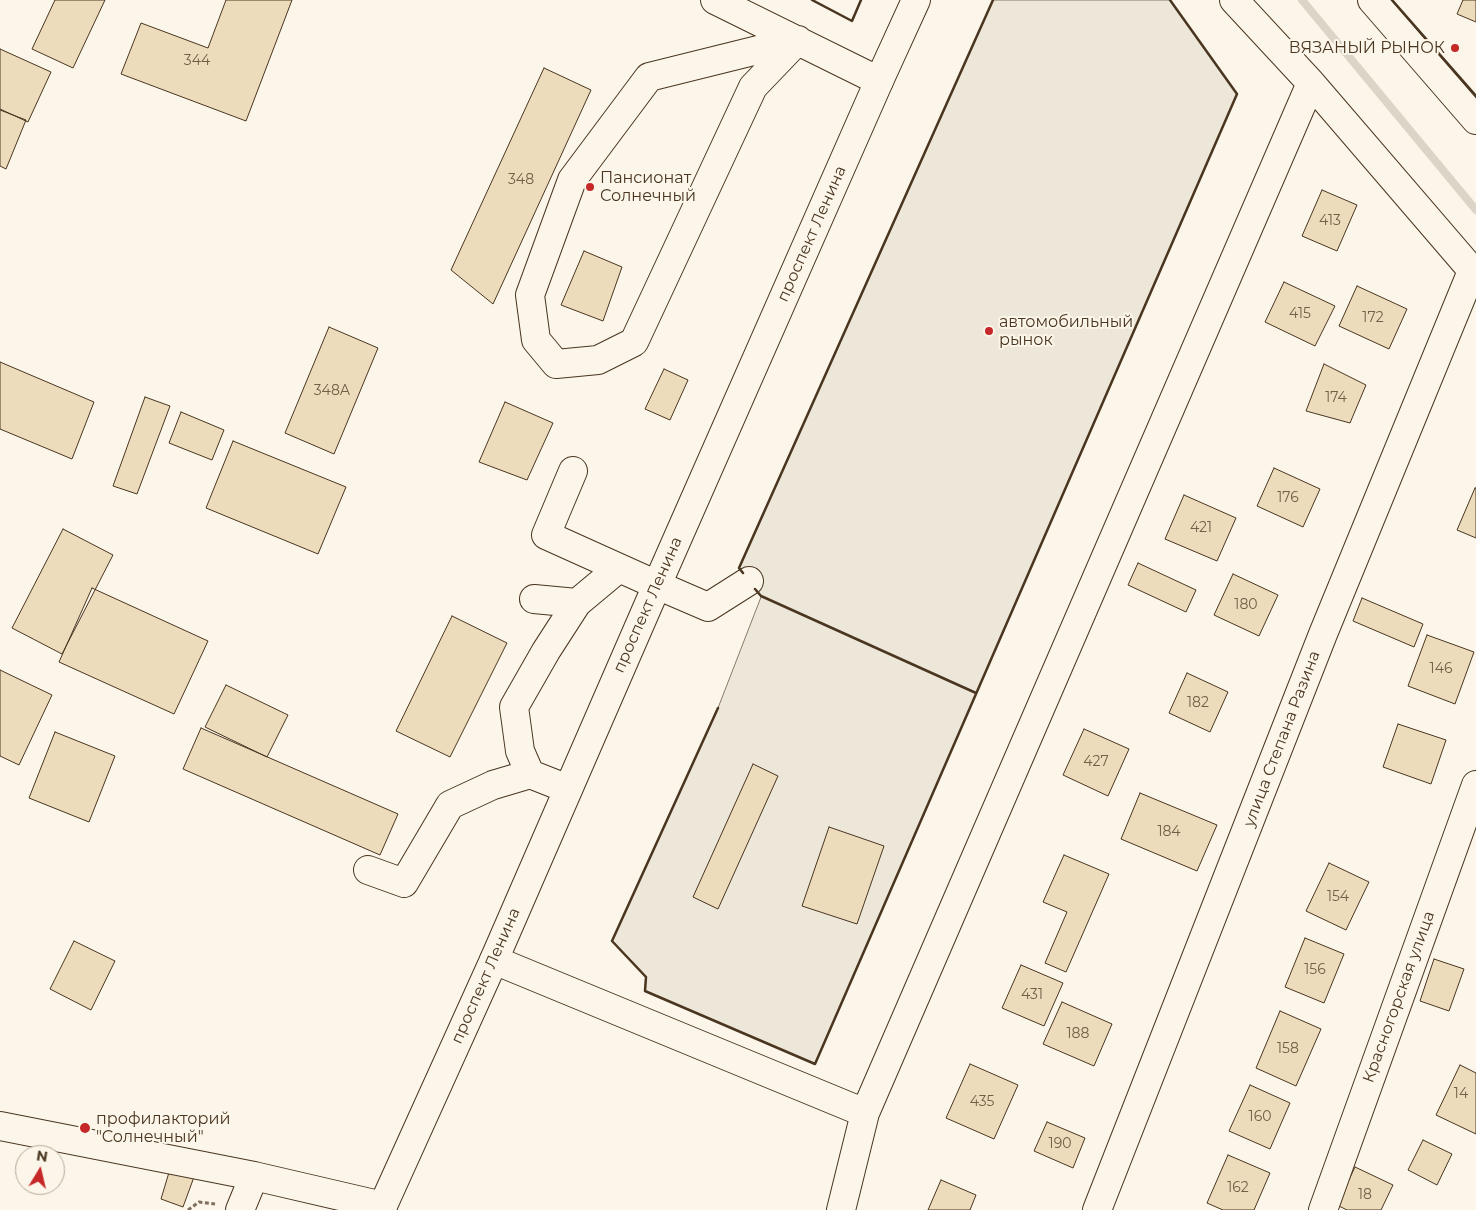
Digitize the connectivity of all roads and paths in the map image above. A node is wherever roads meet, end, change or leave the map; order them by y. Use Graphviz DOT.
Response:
graph roads {
  1 [pos="715,0"];
  2 [pos="916,0"];
  3 [pos="1234,0"];
  4 [pos="1372,0"];
  5 [pos="798,40"];
  6 [pos="879,81"];
  7 [pos="1312,83"];
  8 [pos="1476,120"];
  9 [pos="1474,273"];
  10 [pos="573,471"];
  11 [pos="619,568"];
  12 [pos="749,581"];
  13 [pos="657,585"];
  14 [pos="534,599"];
  15 [pos="577,603"];
  16 [pos="530,774"];
  17 [pos="1476,785"];
  18 [pos="568,790"];
  19 [pos="368,870"];
  20 [pos="494,960"];
  21 [pos="865,1113"];
  22 [pos="0,1126"];
  23 [pos="254,1176"];
  24 [pos="382,1208"];
  25 [pos="240,1210"];
  26 [pos="841,1210"];
  27 [pos="1097,1210"];
  28 [pos="1323,1210"];
  1 -- 5 [label="street"];
  2 -- 6 [label="street, проспект Ленина"];
  3 -- 7 [label="street"];
  4 -- 8 [label="street"];
  5 -- 5 [label="street"];
  5 -- 6 [label="street"];
  6 -- 13 [label="street, проспект Ленина"];
  7 -- 9 [label="street"];
  7 -- 21 [label="street"];
  9 -- 27 [label="street, улица Степана Разина"];
  10 -- 11 [label="street"];
  11 -- 13 [label="street"];
  11 -- 15 [label="street"];
  12 -- 13 [label="street"];
  13 -- 18 [label="street, проспект Ленина"];
  14 -- 15 [label="street"];
  15 -- 16 [label="street"];
  16 -- 18 [label="street"];
  16 -- 19 [label="street"];
  17 -- 28 [label="street, Красногорская улица"];
  18 -- 20 [label="street, проспект Ленина"];
  20 -- 21 [label="street"];
  20 -- 24 [label="street, проспект Ленина"];
  21 -- 26 [label="street"];
  22 -- 23 [label="street"];
  23 -- 24 [label="street"];
  23 -- 25 [label="street"];
}
